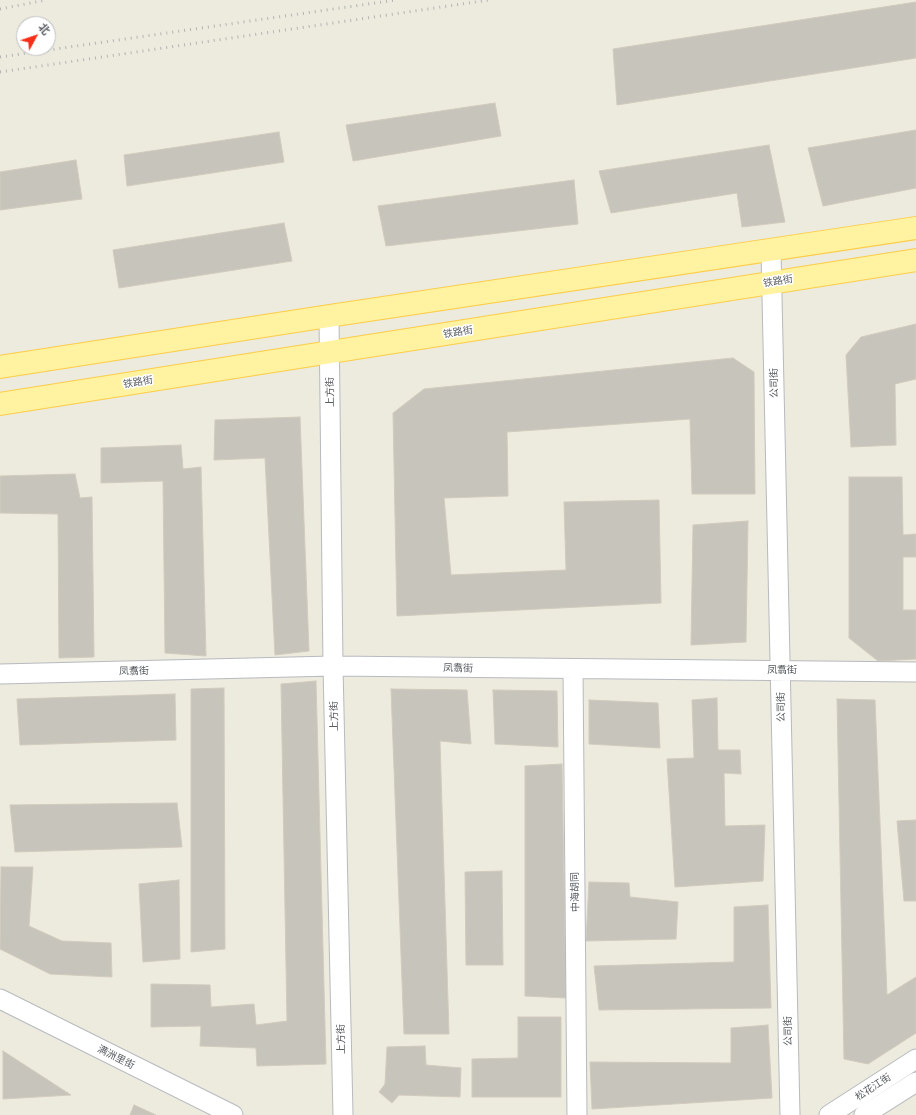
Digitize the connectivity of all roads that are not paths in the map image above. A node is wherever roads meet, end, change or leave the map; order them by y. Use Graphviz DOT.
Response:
graph roads {
  1 [pos="916,228"];
  2 [pos="771,251"];
  3 [pos="916,260"];
  4 [pos="772,282"];
  5 [pos="329,316"];
  6 [pos="329,352"];
  7 [pos="0,367"];
  8 [pos="0,404"];
  9 [pos="333,666"];
  10 [pos="573,669"];
  11 [pos="780,670"];
  12 [pos="916,672"];
  13 [pos="0,674"];
  14 [pos="0,999"];
  15 [pos="916,1059"];
  16 [pos="916,1082"];
  17 [pos="233,1115"];
  18 [pos="343,1115"];
  19 [pos="577,1115"];
  20 [pos="790,1115"];
  21 [pos="829,1115"];
  22 [pos="864,1115"];
  1 -- 2 [label="main road"];
  2 -- 4 [label="street, 公司街"];
  2 -- 5 [label="main road"];
  3 -- 4 [label="main road, 铁路街"];
  4 -- 6 [label="main road, 铁路街"];
  4 -- 11 [label="street, 公司街"];
  5 -- 6 [label="street, 上方街"];
  5 -- 7 [label="main road"];
  6 -- 8 [label="main road, 铁路街"];
  6 -- 9 [label="street, 上方街"];
  9 -- 10 [label="street, 凤翥街"];
  9 -- 13 [label="street, 凤翥街"];
  9 -- 18 [label="street, 上方街"];
  10 -- 11 [label="street, 凤翥街"];
  10 -- 19 [label="street, 中海胡同"];
  11 -- 12 [label="street, 凤翥街"];
  11 -- 20 [label="street, 公司街"];
  14 -- 17 [label="street, 满洲里街"];
  15 -- 21 [label="street, 松花江街"];
  16 -- 22 [label="street, 松花江街"];
}
